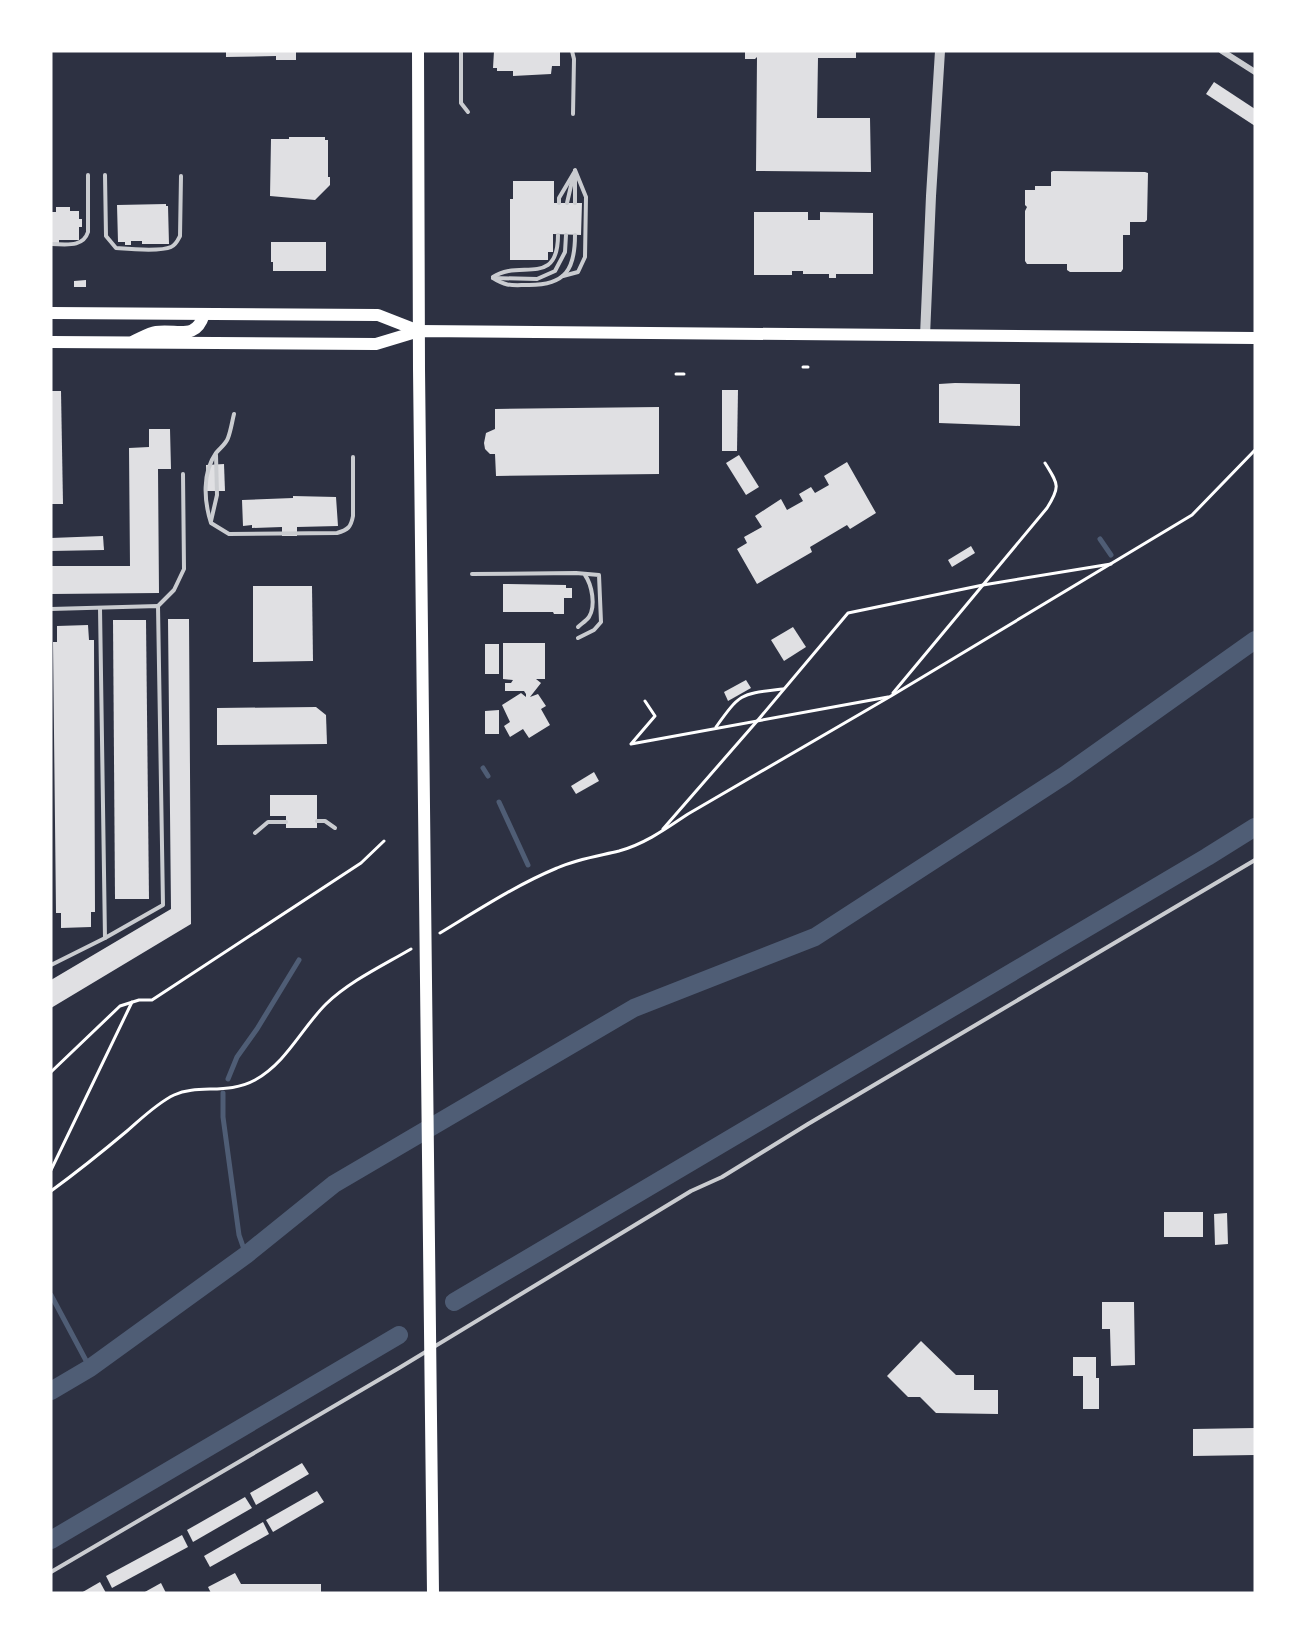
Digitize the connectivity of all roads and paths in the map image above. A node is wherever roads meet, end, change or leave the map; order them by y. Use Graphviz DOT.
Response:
graph roads {
  1 [pos="418,51"];
  2 [pos="461,51"];
  3 [pos="572,51"];
  4 [pos="940,51"];
  5 [pos="1222,51"];
  6 [pos="1255,72"];
  7 [pos="468,112"];
  8 [pos="573,114"];
  9 [pos="575,170"];
  10 [pos="88,175"];
  11 [pos="105,175"];
  12 [pos="181,176"];
  13 [pos="559,203"];
  14 [pos="567,203"];
  15 [pos="575,203"];
  16 [pos="558,235"];
  17 [pos="566,235"];
  18 [pos="575,235"];
  19 [pos="51,244"];
  20 [pos="563,276"];
  21 [pos="493,278"];
  22 [pos="51,314"];
  23 [pos="204,314"];
  24 [pos="419,331"];
  25 [pos="926,336"];
  26 [pos="1255,338"];
  27 [pos="51,342"];
  28 [pos="130,343"];
  29 [pos="676,374"];
  30 [pos="684,374"];
  31 [pos="234,414"];
  32 [pos="1255,450"];
  33 [pos="216,454"];
  34 [pos="352,457"];
  35 [pos="1045,463"];
  36 [pos="183,474"];
  37 [pos="211,523"];
  38 [pos="1113,564"];
  39 [pos="472,574"];
  40 [pos="585,574"];
  41 [pos="983,585"];
  42 [pos="158,606"];
  43 [pos="100,608"];
  44 [pos="51,609"];
  45 [pos="578,627"];
  46 [pos="578,638"];
  47 [pos="783,689"];
  48 [pos="891,696"];
  49 [pos="645,701"];
  50 [pos="758,720"];
  51 [pos="715,728"];
  52 [pos="317,821"];
  53 [pos="286,822"];
  54 [pos="335,828"];
  55 [pos="255,833"];
  56 [pos="657,834"];
  57 [pos="384,841"];
  58 [pos="1255,860"];
  59 [pos="105,938"];
  60 [pos="432,938"];
  61 [pos="411,949"];
  62 [pos="51,965"];
  63 [pos="132,1002"];
  64 [pos="51,1072"];
  65 [pos="51,1170"];
  66 [pos="51,1191"];
  67 [pos="430,1343"];
  68 [pos="51,1572"];
  69 [pos="433,1593"];
  1 -- 24 [label="main road"];
  2 -- 7 [label="lane"];
  3 -- 8 [label="lane"];
  4 -- 25 [label="street"];
  5 -- 6 [label="street"];
  9 -- 13 [label="lane"];
  9 -- 14 [label="lane"];
  9 -- 15 [label="lane"];
  9 -- 20 [label="lane"];
  10 -- 19 [label="lane"];
  11 -- 12 [label="lane"];
  16 -- 21 [label="lane"];
  17 -- 21 [label="lane"];
  18 -- 20 [label="lane"];
  20 -- 21 [label="lane"];
  22 -- 23 [label="main road"];
  23 -- 24 [label="main road"];
  23 -- 28 [label="main road"];
  24 -- 25 [label="main road"];
  24 -- 28 [label="main road"];
  24 -- 67 [label="main road"];
  25 -- 26 [label="main road"];
  27 -- 28 [label="main road"];
  29 -- 30 [label="path"];
  31 -- 33 [label="lane"];
  32 -- 38 [label="path"];
  33 -- 37 [label="lane"];
  33 -- 37 [label="lane"];
  34 -- 37 [label="lane"];
  35 -- 41 [label="path"];
  36 -- 42 [label="lane"];
  38 -- 41 [label="path"];
  38 -- 48 [label="path"];
  39 -- 40 [label="lane"];
  40 -- 45 [label="lane"];
  40 -- 46 [label="lane"];
  41 -- 47 [label="path"];
  41 -- 48 [label="path"];
  42 -- 43 [label="lane"];
  42 -- 59 [label="lane"];
  43 -- 44 [label="lane"];
  43 -- 59 [label="lane"];
  47 -- 50 [label="path"];
  47 -- 51 [label="path"];
  48 -- 50 [label="path"];
  48 -- 56 [label="path"];
  49 -- 51 [label="path"];
  50 -- 51 [label="path"];
  50 -- 56 [label="path"];
  52 -- 54 [label="lane"];
  53 -- 55 [label="lane"];
  56 -- 60 [label="path"];
  57 -- 63 [label="path"];
  58 -- 67 [label="lane"];
  59 -- 62 [label="lane"];
  61 -- 66 [label="path"];
  63 -- 64 [label="path"];
  63 -- 65 [label="path"];
  67 -- 68 [label="lane"];
  67 -- 69 [label="main road"];
}
